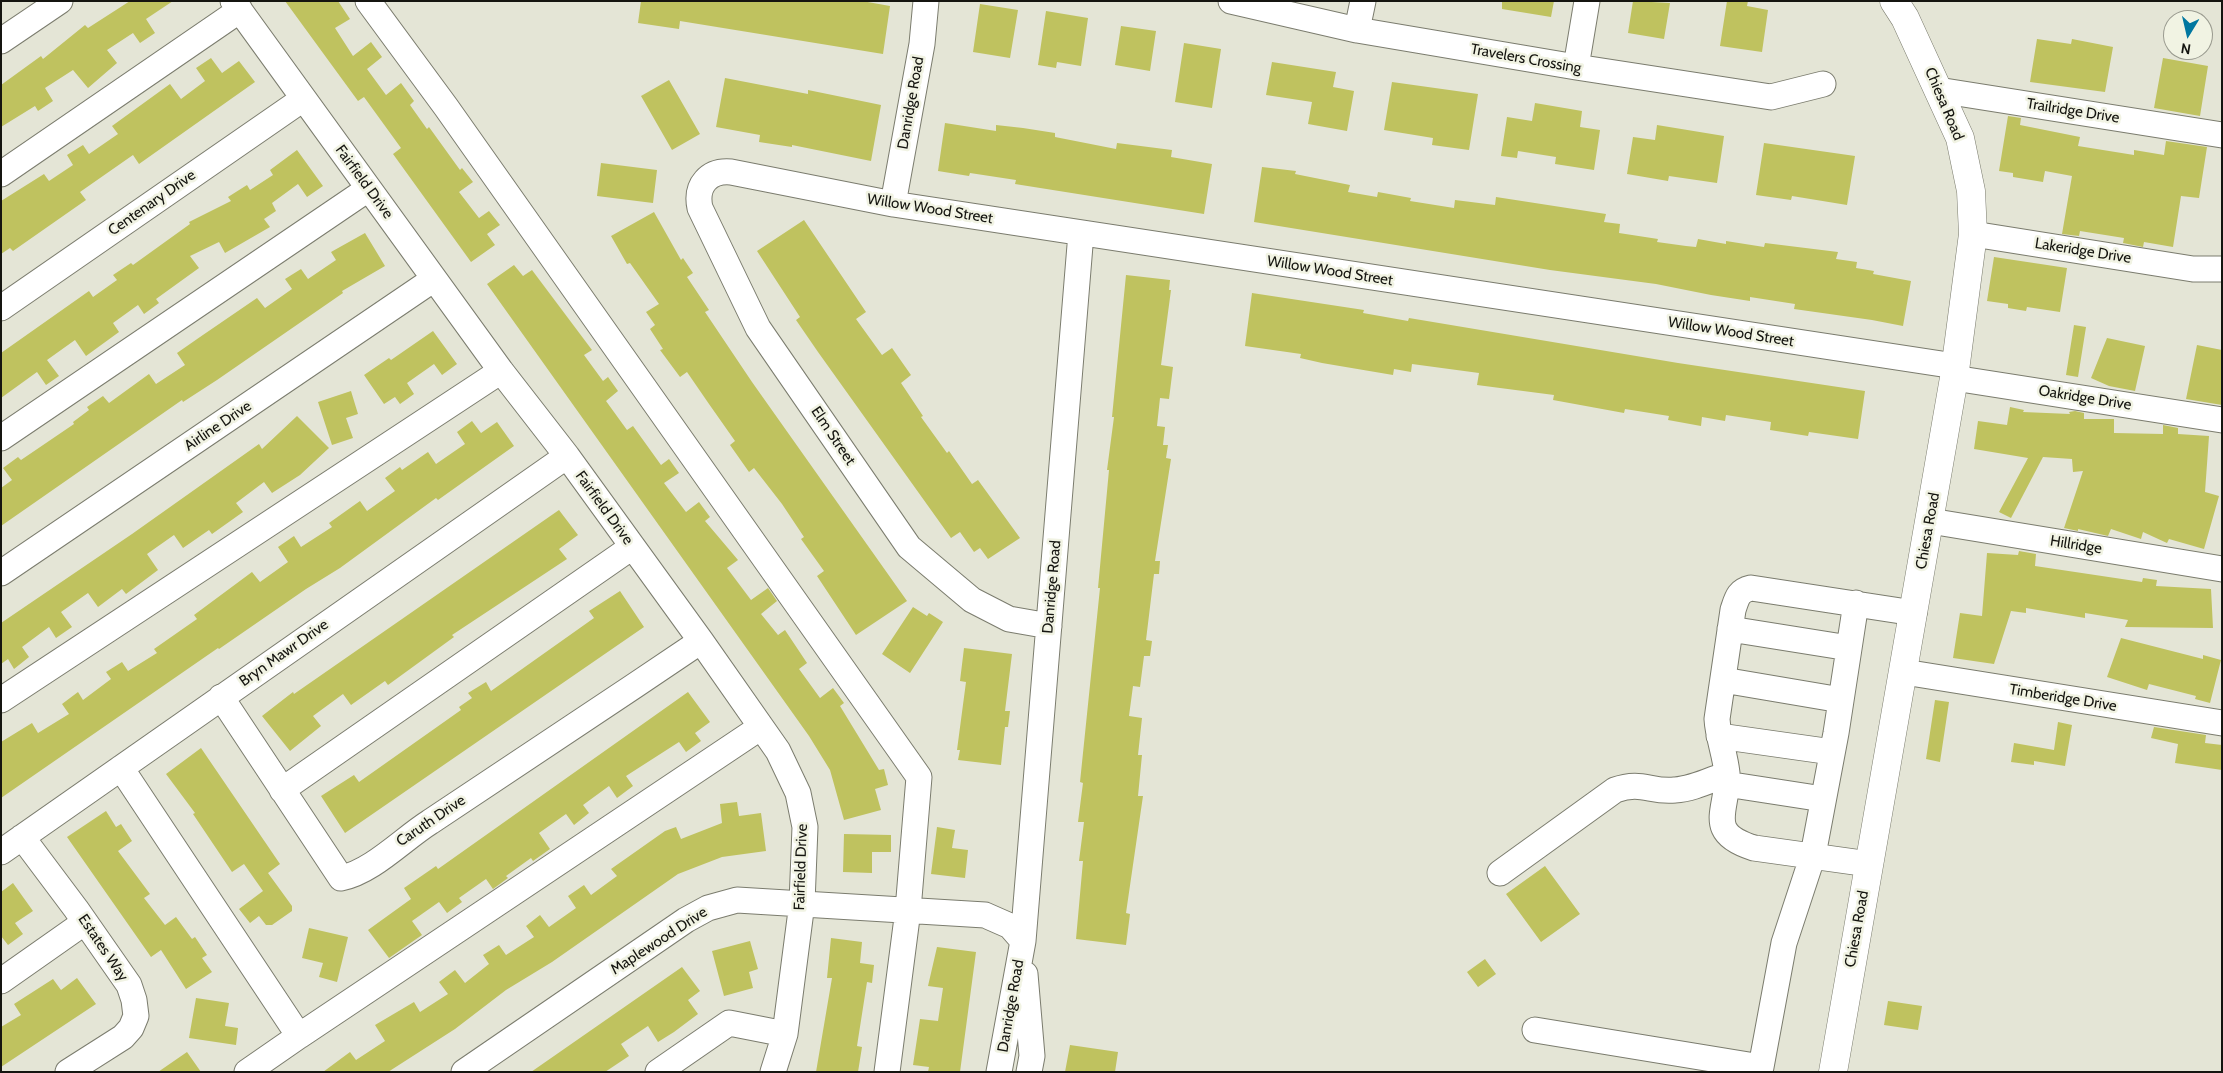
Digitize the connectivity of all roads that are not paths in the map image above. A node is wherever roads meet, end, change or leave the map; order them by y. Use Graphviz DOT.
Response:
graph roads {
  1 [pos="60,1"];
  2 [pos="368,1"];
  3 [pos="926,1"];
  4 [pos="1231,1"];
  5 [pos="1363,1"];
  6 [pos="1587,1"];
  7 [pos="1894,1"];
  8 [pos="236,6"];
  9 [pos="1357,30"];
  10 [pos="1,41"];
  11 [pos="1576,67"];
  12 [pos="1823,84"];
  13 [pos="1938,90"];
  14 [pos="303,99"];
  15 [pos="2215,134"];
  16 [pos="1,174"];
  17 [pos="708,178"];
  18 [pos="368,189"];
  19 [pos="893,204"];
  20 [pos="1081,233"];
  21 [pos="1974,234"];
  22 [pos="2222,270"];
  23 [pos="434,279"];
  24 [pos="1,308"];
  25 [pos="500,371"];
  26 [pos="1955,372"];
  27 [pos="2219,420"];
  28 [pos="1,438"];
  29 [pos="567,456"];
  30 [pos="1930,522"];
  31 [pos="632,547"];
  32 [pos="2222,569"];
  33 [pos="1,573"];
  34 [pos="1856,603"];
  35 [pos="1914,613"];
  36 [pos="1049,626"];
  37 [pos="1730,629"];
  38 [pos="701,641"];
  39 [pos="1849,648"];
  40 [pos="1904,672"];
  41 [pos="1723,680"];
  42 [pos="221,697"];
  43 [pos="1,700"];
  44 [pos="1841,700"];
  45 [pos="2222,723"];
  46 [pos="761,728"];
  47 [pos="1719,736"];
  48 [pos="1832,752"];
  49 [pos="121,768"];
  50 [pos="1726,779"];
  51 [pos="282,790"];
  52 [pos="1823,799"];
  53 [pos="22,838"];
  54 [pos="1,852"];
  55 [pos="1813,855"];
  56 [pos="1869,864"];
  57 [pos="1500,872"];
  58 [pos="802,903"];
  59 [pos="908,910"];
  60 [pos="85,922"];
  61 [pos="1023,941"];
  62 [pos="1,981"];
  63 [pos="1535,1030"];
  64 [pos="785,1034"];
  65 [pos="299,1036"];
  66 [pos="68,1072"];
  67 [pos="247,1072"];
  68 [pos="464,1072"];
  69 [pos="658,1072"];
  70 [pos="773,1072"];
  71 [pos="887,1072"];
  72 [pos="999,1072"];
  73 [pos="1029,1072"];
  74 [pos="1833,1072"];
  1 -- 10 [label="street"];
  2 -- 59 [label="street"];
  3 -- 19 [label="street, Danridge Road"];
  4 -- 9 [label="street, Travelers Crossing"];
  5 -- 9 [label="street"];
  6 -- 11 [label="street"];
  7 -- 13 [label="main road, Chiesa Road"];
  8 -- 14 [label="street, Fairfield Drive"];
  8 -- 16 [label="street"];
  9 -- 11 [label="street, Travelers Crossing"];
  11 -- 12 [label="street, Travelers Crossing"];
  13 -- 15 [label="street, Trailridge Drive"];
  13 -- 21 [label="main road, Chiesa Road"];
  14 -- 18 [label="street, Fairfield Drive"];
  14 -- 24 [label="street, Centenary Drive"];
  17 -- 19 [label="street, Willow Wood Street"];
  17 -- 36 [label="street, Elm Street"];
  18 -- 23 [label="street, Fairfield Drive"];
  18 -- 28 [label="street"];
  19 -- 20 [label="street, Willow Wood Street"];
  20 -- 26 [label="street, Willow Wood Street"];
  20 -- 36 [label="street, Danridge Road"];
  21 -- 22 [label="street, Lakeridge Drive"];
  21 -- 26 [label="main road, Chiesa Road"];
  23 -- 25 [label="street, Fairfield Drive"];
  23 -- 33 [label="street, Airline Drive"];
  25 -- 29 [label="street, Fairfield Drive"];
  25 -- 43 [label="street"];
  26 -- 27 [label="street, Oakridge Drive"];
  26 -- 30 [label="main road, Chiesa Road"];
  29 -- 31 [label="street, Fairfield Drive"];
  29 -- 42 [label="street, Bryn Mawr Drive"];
  30 -- 32 [label="street, Hillridge"];
  30 -- 35 [label="main road, Chiesa Road"];
  31 -- 38 [label="street, Fairfield Drive"];
  31 -- 51 [label="street"];
  34 -- 35 [label="street"];
  34 -- 37 [label="street"];
  34 -- 39 [label="street"];
  35 -- 40 [label="main road, Chiesa Road"];
  36 -- 61 [label="street, Danridge Road"];
  37 -- 39 [label="street"];
  37 -- 41 [label="street"];
  38 -- 46 [label="street, Fairfield Drive"];
  38 -- 51 [label="street, Caruth Drive"];
  39 -- 44 [label="street"];
  40 -- 45 [label="street, Timberidge Drive"];
  40 -- 56 [label="main road, Chiesa Road"];
  41 -- 44 [label="street"];
  41 -- 47 [label="street"];
  42 -- 49 [label="street, Bryn Mawr Drive"];
  42 -- 51 [label="street, Caruth Drive"];
  44 -- 48 [label="street"];
  46 -- 58 [label="street, Fairfield Drive"];
  46 -- 65 [label="street"];
  47 -- 48 [label="street"];
  47 -- 50 [label="street"];
  48 -- 52 [label="street"];
  49 -- 53 [label="street, Bryn Mawr Drive"];
  49 -- 65 [label="street"];
  50 -- 52 [label="street"];
  50 -- 55 [label="street"];
  50 -- 57 [label="street"];
  52 -- 55 [label="street"];
  53 -- 54 [label="street, Bryn Mawr Drive"];
  53 -- 60 [label="street, Estates Way"];
  55 -- 56 [label="street"];
  55 -- 63 [label="street"];
  56 -- 74 [label="main road, Chiesa Road"];
  58 -- 59 [label="street, Maplewood Drive"];
  58 -- 64 [label="street, Fairfield Drive"];
  58 -- 68 [label="street, Maplewood Drive"];
  59 -- 61 [label="street, Maplewood Drive"];
  59 -- 71 [label="street"];
  60 -- 62 [label="street"];
  60 -- 66 [label="street, Estates Way"];
  61 -- 72 [label="street, Danridge Road"];
  61 -- 73 [label="street, Danridge Road"];
  64 -- 69 [label="street"];
  64 -- 70 [label="street, Fairfield Drive"];
  65 -- 67 [label="street"];
}
